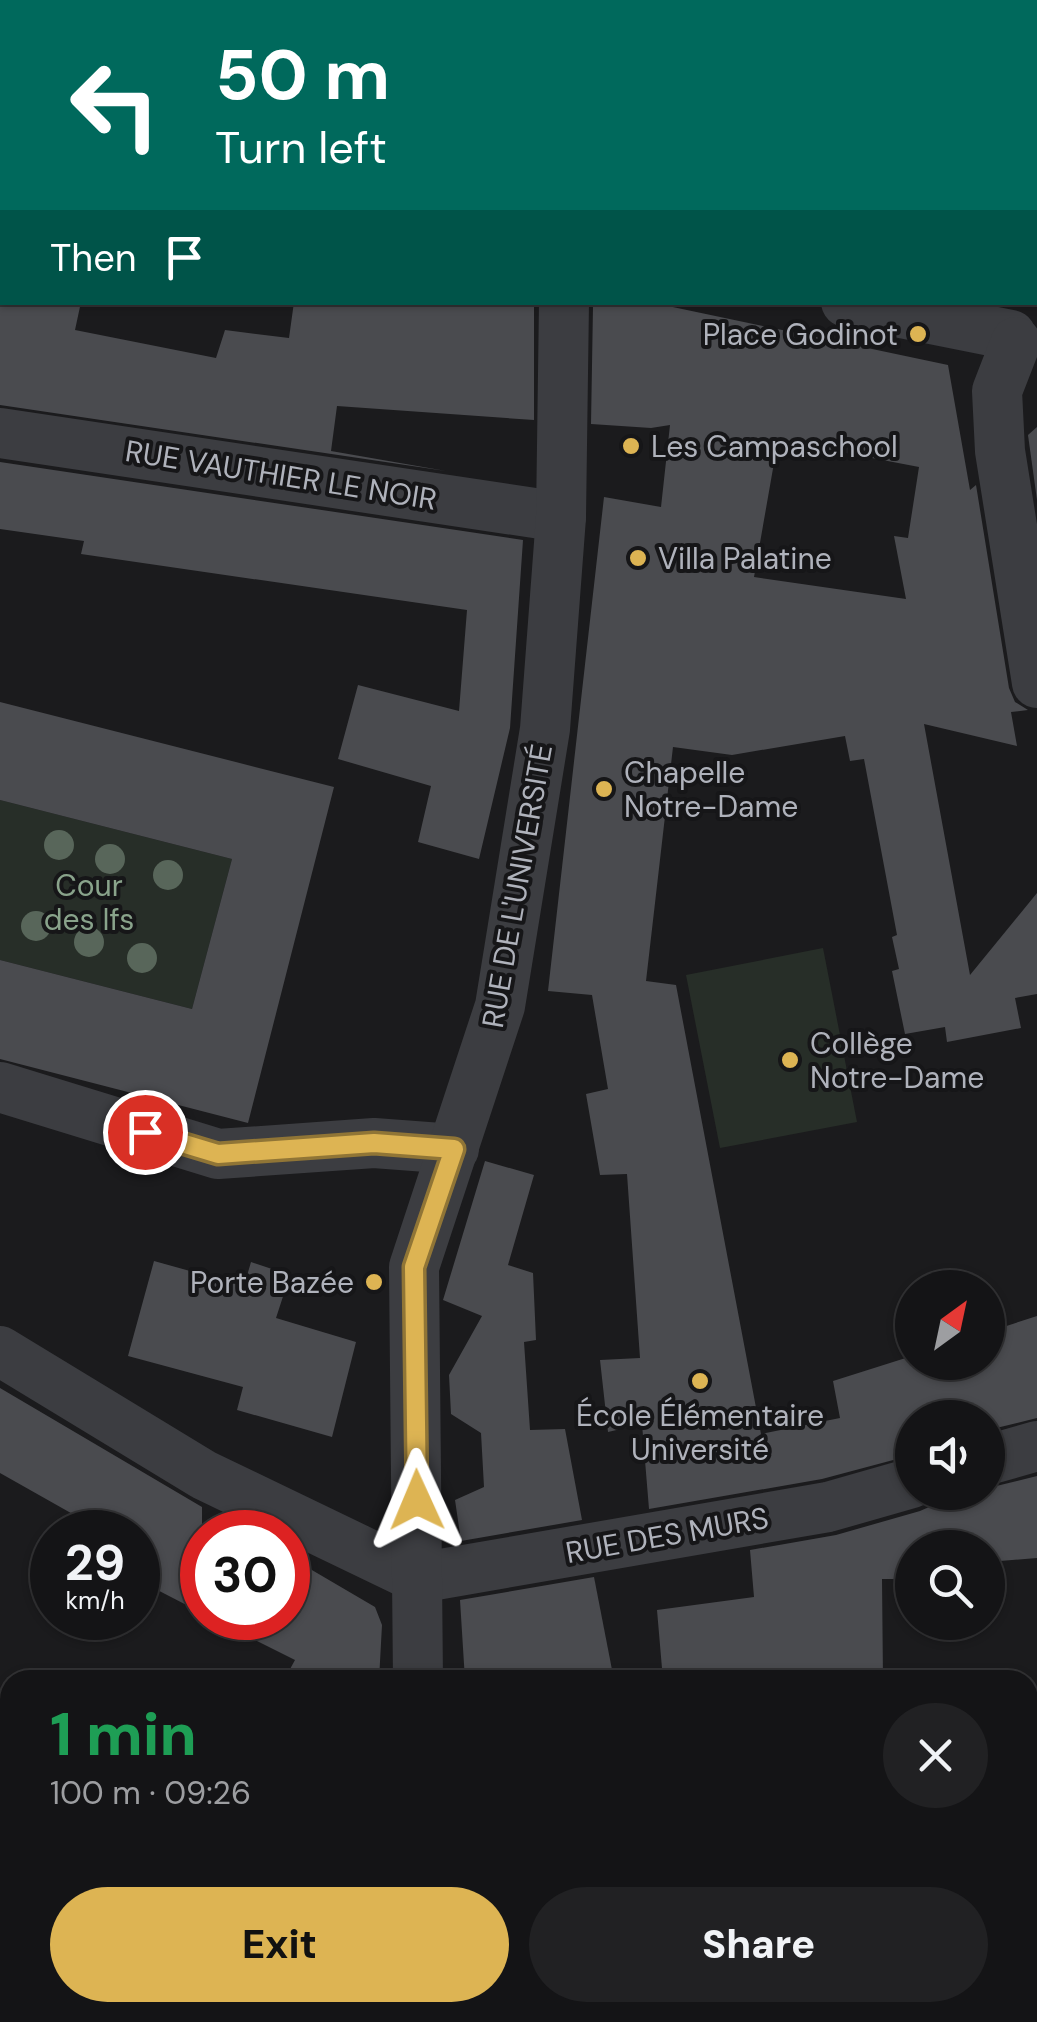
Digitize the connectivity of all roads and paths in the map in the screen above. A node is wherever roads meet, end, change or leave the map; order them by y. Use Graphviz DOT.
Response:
graph roads {
  1 [pos="564,305"];
  2 [pos="862,305"];
  3 [pos="1017,335"];
  4 [pos="0,432"];
  5 [pos="561,517"];
  6 [pos="1037,682"];
  7 [pos="0,1087"];
  8 [pos="454,1149"];
  9 [pos="0,1350"];
  10 [pos="1037,1446"];
  11 [pos="1005,1455"];
  12 [pos="895,1487"];
  13 [pos="418,1578"];
  14 [pos="418,1670"];
  1 -- 5 [label="street, RUE DE L'UNIVERSITÉ"];
  2 -- 3 [label="street"];
  3 -- 6 [label="street"];
  4 -- 5 [label="street, RUE VAUTHIER LE NOIR"];
  5 -- 8 [label="street, RUE DE L'UNIVERSITÉ"];
  7 -- 8 [label="street"];
  8 -- 13 [label="street, RUE DE L'UNIVERSITÉ"];
  9 -- 13 [label="street"];
  10 -- 11 [label="street"];
  12 -- 13 [label="street, RUE DES MURS"];
  13 -- 14 [label="street, RUE DE L'UNIVERSITÉ"];
}
